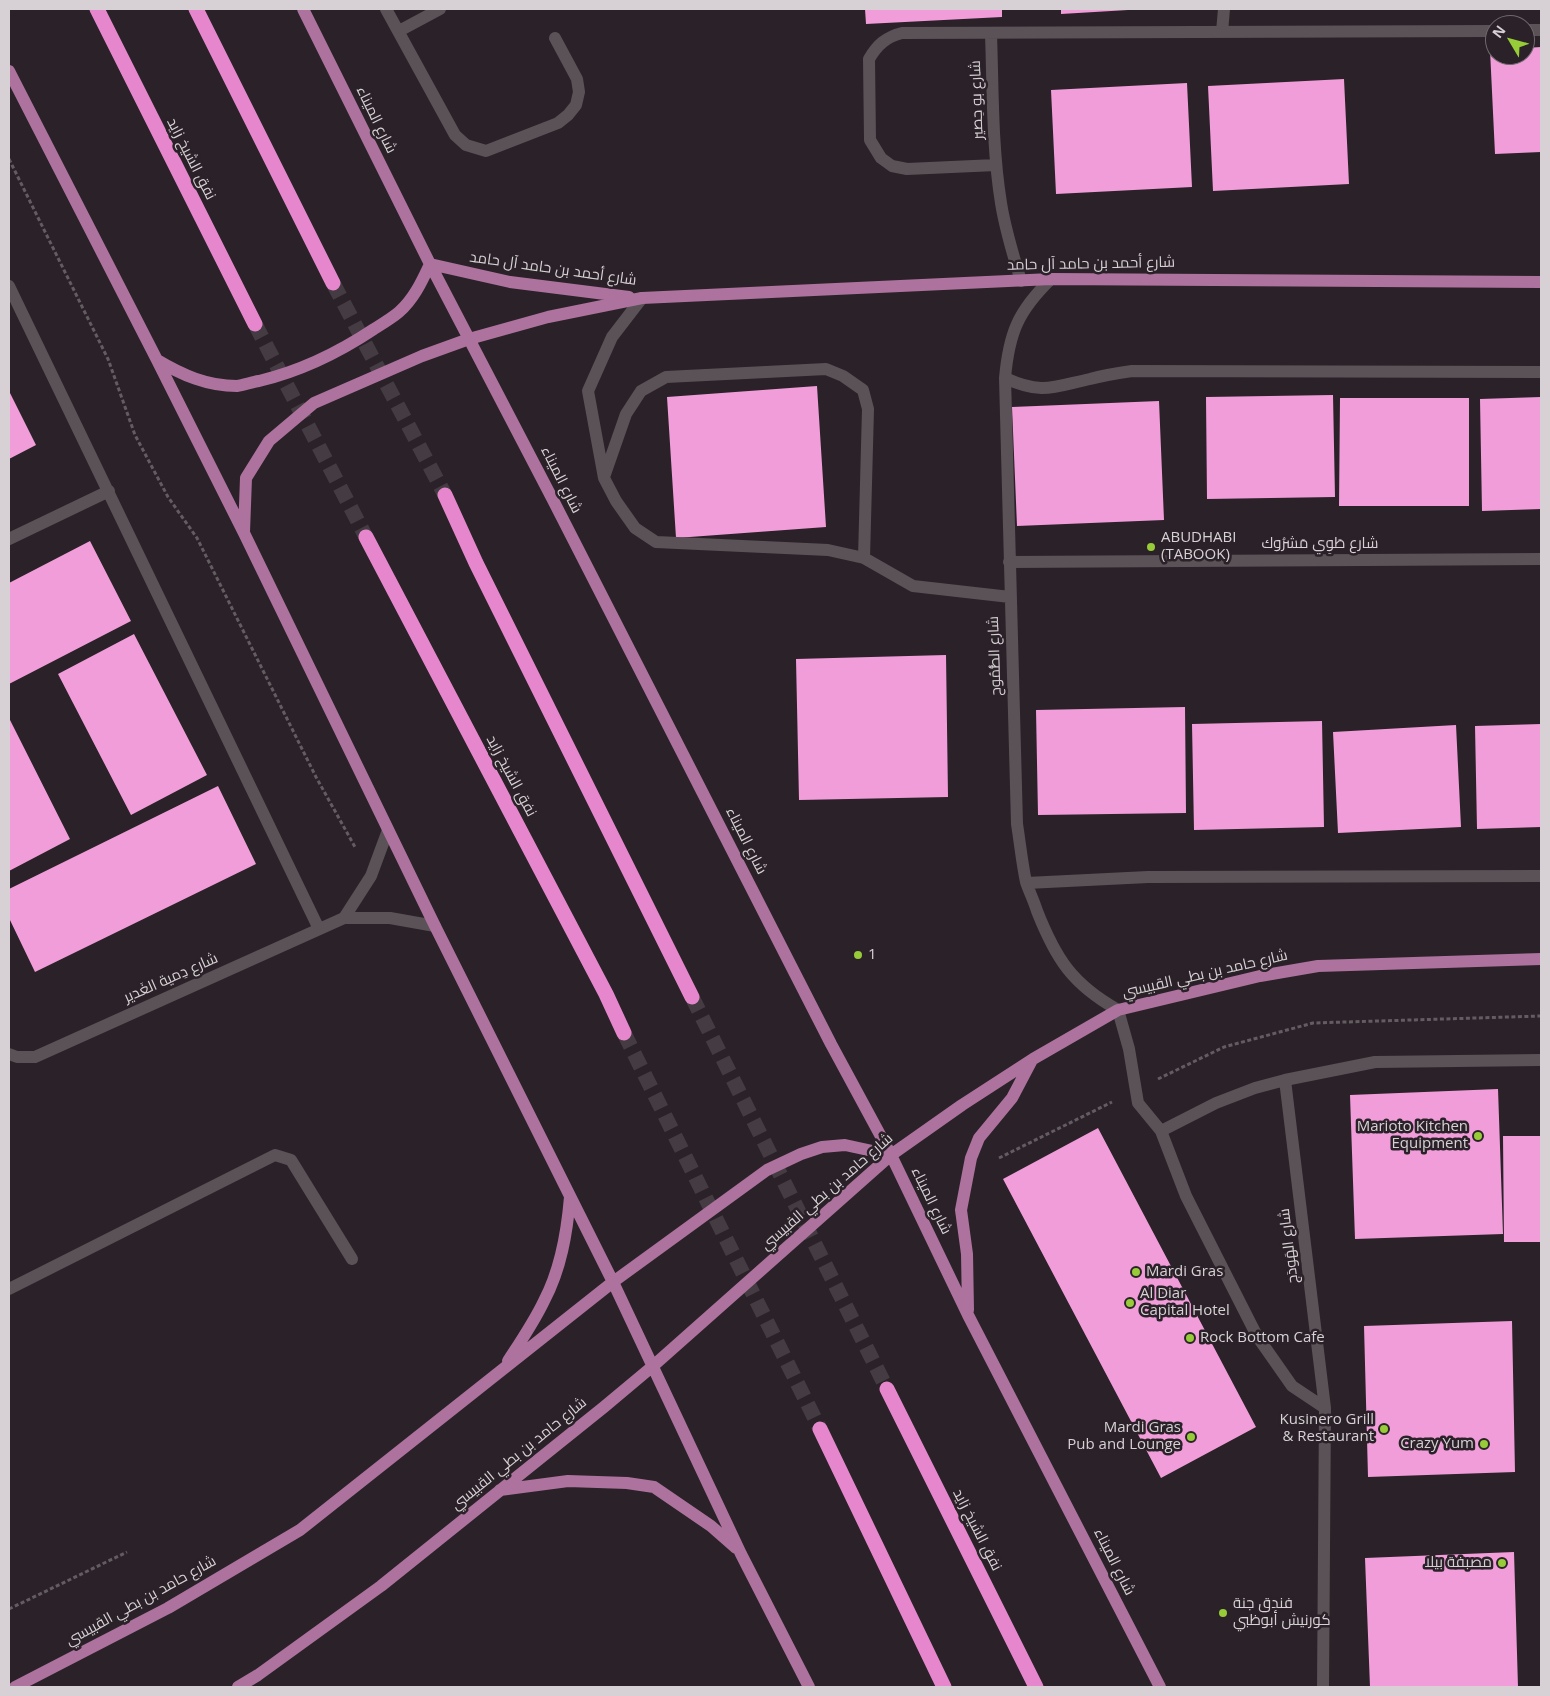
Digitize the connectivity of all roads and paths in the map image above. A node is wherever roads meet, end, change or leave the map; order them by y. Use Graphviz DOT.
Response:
graph roads {
  1 [pos="96,9"];
  2 [pos="196,9"];
  3 [pos="303,9"];
  4 [pos="386,9"];
  5 [pos="440,9"];
  6 [pos="1224,9"];
  7 [pos="1485,30"];
  8 [pos="399,31"];
  9 [pos="1222,32"];
  10 [pos="991,34"];
  11 [pos="555,38"];
  12 [pos="9,71"];
  13 [pos="9,159"];
  14 [pos="996,165"];
  15 [pos="430,264"];
  16 [pos="1051,279"];
  17 [pos="1021,281"];
  18 [pos="333,282"];
  19 [pos="1541,282"];
  20 [pos="9,286"];
  21 [pos="642,298"];
  22 [pos="255,324"];
  23 [pos="469,339"];
  24 [pos="157,360"];
  25 [pos="1541,372"];
  26 [pos="1004,378"];
  27 [pos="604,478"];
  28 [pos="109,491"];
  29 [pos="445,495"];
  30 [pos="244,533"];
  31 [pos="366,537"];
  32 [pos="9,538"];
  33 [pos="864,558"];
  34 [pos="1541,559"];
  35 [pos="1009,562"];
  36 [pos="1010,597"];
  37 [pos="388,830"];
  38 [pos="371,876"];
  39 [pos="1541,876"];
  40 [pos="1027,883"];
  41 [pos="344,918"];
  42 [pos="435,926"];
  43 [pos="319,929"];
  44 [pos="1541,959"];
  45 [pos="692,996"];
  46 [pos="1118,1010"];
  47 [pos="624,1033"];
  48 [pos="9,1054"];
  49 [pos="1033,1059"];
  50 [pos="1541,1060"];
  51 [pos="1285,1080"];
  52 [pos="1161,1131"];
  53 [pos="891,1155"];
  54 [pos="570,1195"];
  55 [pos="352,1259"];
  56 [pos="613,1282"];
  57 [pos="9,1290"];
  58 [pos="968,1315"];
  59 [pos="653,1366"];
  60 [pos="504,1368"];
  61 [pos="887,1389"];
  62 [pos="1325,1408"];
  63 [pos="820,1429"];
  64 [pos="500,1490"];
  65 [pos="127,1552"];
  66 [pos="741,1554"];
  67 [pos="9,1609"];
  68 [pos="15,1687"];
  69 [pos="238,1687"];
  70 [pos="809,1687"];
  71 [pos="944,1687"];
  72 [pos="1036,1687"];
  73 [pos="1160,1687"];
  74 [pos="1323,1687"];
  1 -- 22 [label="highway, نفق الشيخ زايد"];
  2 -- 18 [label="highway"];
  3 -- 15 [label="main road, شارع الميناء"];
  4 -- 8 [label="street"];
  5 -- 8 [label="street"];
  6 -- 9 [label="street"];
  7 -- 9 [label="street"];
  8 -- 11 [label="street"];
  9 -- 10 [label="street"];
  10 -- 14 [label="street, شارع بو حِصير"];
  10 -- 14 [label="street"];
  12 -- 24 [label="main road"];
  13 -- 38 [label="path"];
  14 -- 17 [label="street, شارع بو حِصير"];
  15 -- 21 [label="main road, شارع أحمد بن حامد آل حامد"];
  15 -- 23 [label="main road, شارع الميناء"];
  15 -- 24 [label="main road"];
  16 -- 17 [label="main road, شارع أحمد بن حامد آل حامد"];
  16 -- 19 [label="main road, شارع أحمد بن حامد آل حامد"];
  16 -- 26 [label="street, شارع الطُّمُوح"];
  17 -- 21 [label="main road, شارع أحمد بن حامد آل حامد"];
  20 -- 28 [label="street"];
  21 -- 23 [label="main road, شارع أحمد بن حامد آل حامد"];
  21 -- 27 [label="street"];
  23 -- 30 [label="main road, شارع أحمد بن حامد آل حامد"];
  23 -- 53 [label="main road, شارع الميناء"];
  24 -- 30 [label="main road"];
  25 -- 26 [label="street"];
  26 -- 35 [label="street, شارع الطُّمُوح"];
  27 -- 33 [label="street"];
  27 -- 33 [label="street"];
  28 -- 32 [label="street"];
  28 -- 43 [label="street"];
  29 -- 45 [label="highway"];
  30 -- 37 [label="main road"];
  31 -- 47 [label="highway, نفق الشيخ زايد"];
  33 -- 36 [label="street"];
  34 -- 35 [label="street, شارع طَوِي مَشرُوك"];
  35 -- 36 [label="street, شارع الطُّمُوح"];
  36 -- 40 [label="street, شارع الطُّمُوح"];
  37 -- 38 [label="street"];
  37 -- 42 [label="main road"];
  38 -- 41 [label="street"];
  39 -- 40 [label="street"];
  40 -- 46 [label="street, شارع الطُّمُوح"];
  41 -- 42 [label="street, شارع دِمية الغَدير"];
  41 -- 43 [label="street, شارع دِمية الغَدير"];
  42 -- 54 [label="main road"];
  43 -- 48 [label="street, شارع دِمية الغَدير"];
  44 -- 46 [label="main road, شارع حامد بن بطي القبيسي"];
  46 -- 49 [label="main road, شارع حامد بن بطي القبيسي"];
  46 -- 52 [label="street"];
  49 -- 53 [label="main road, شارع حامد بن بطي القبيسي"];
  49 -- 58 [label="main road"];
  50 -- 51 [label="street"];
  51 -- 52 [label="street"];
  51 -- 62 [label="street, شارع الهَودَج"];
  52 -- 62 [label="street"];
  53 -- 56 [label="main road, شارع حامد بن بطي القبيسي"];
  53 -- 58 [label="main road, شارع الميناء"];
  53 -- 59 [label="main road, شارع حامد بن بطي القبيسي"];
  54 -- 56 [label="main road"];
  54 -- 60 [label="main road"];
  55 -- 57 [label="street"];
  56 -- 59 [label="main road"];
  56 -- 60 [label="main road, شارع حامد بن بطي القبيسي"];
  58 -- 73 [label="main road, شارع الميناء"];
  59 -- 64 [label="main road, شارع حامد بن بطي القبيسي"];
  59 -- 66 [label="main road"];
  60 -- 68 [label="main road, شارع حامد بن بطي القبيسي"];
  61 -- 72 [label="highway, نفق الشيخ زايد"];
  62 -- 74 [label="street, شارع الهَودَج"];
  63 -- 71 [label="highway"];
  64 -- 66 [label="main road"];
  64 -- 69 [label="main road, شارع حامد بن بطي القبيسي"];
  65 -- 67 [label="path"];
  66 -- 70 [label="main road"];
}
